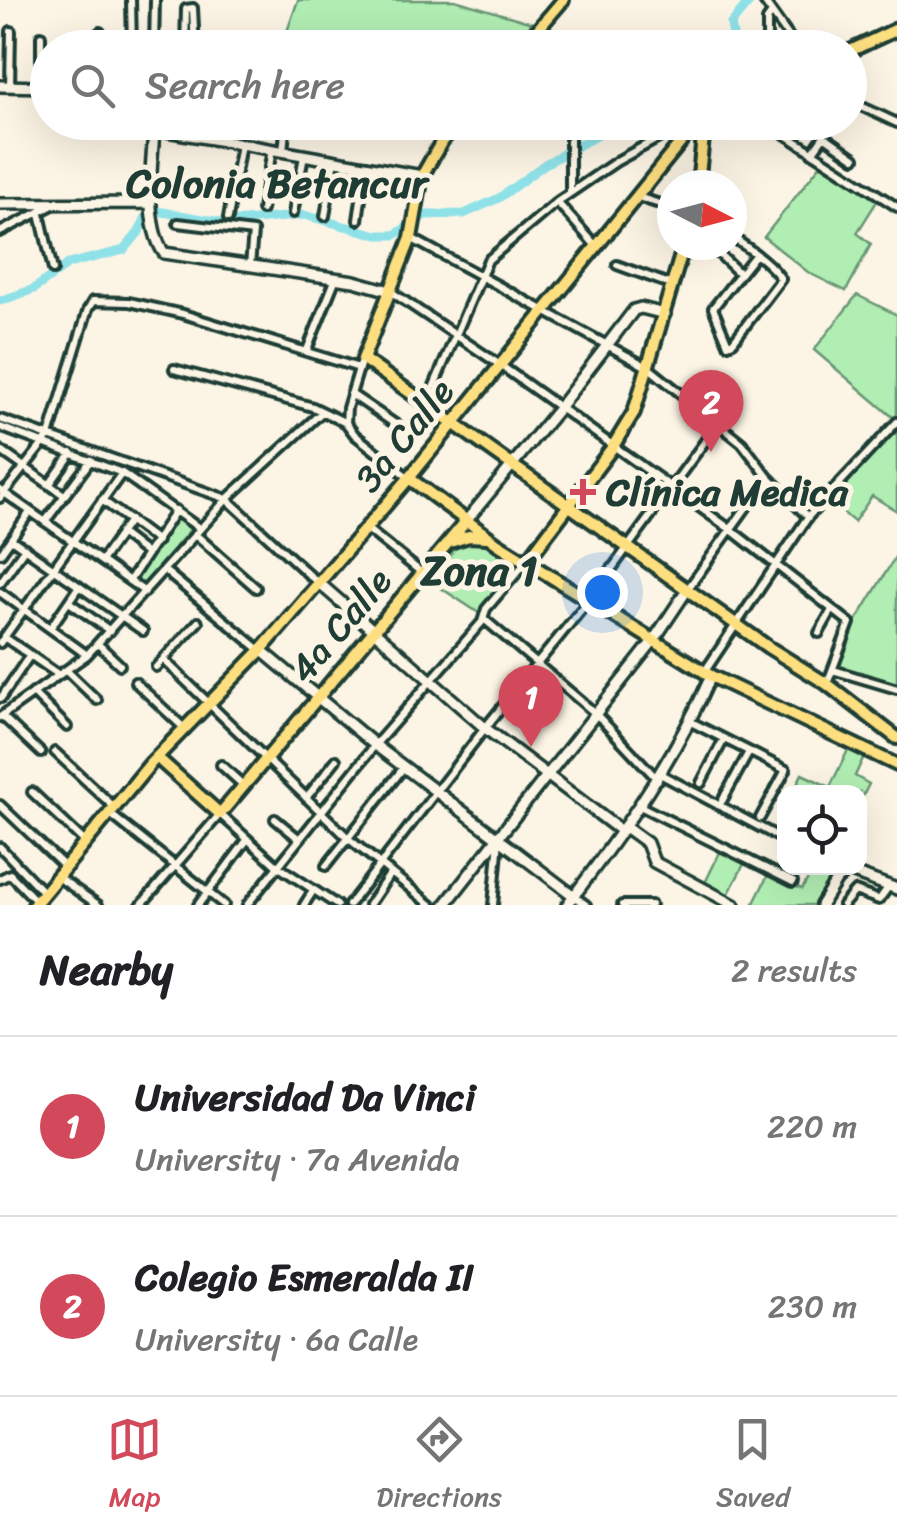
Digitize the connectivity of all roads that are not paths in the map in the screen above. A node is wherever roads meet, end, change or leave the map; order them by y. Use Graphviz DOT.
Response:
graph roads {
  1 [pos="131,0"];
  2 [pos="155,0"];
  3 [pos="563,0"];
  4 [pos="763,0"];
  5 [pos="772,13"];
  6 [pos="897,29"];
  7 [pos="132,30"];
  8 [pos="154,30"];
  9 [pos="185,30"];
  10 [pos="194,30"];
  11 [pos="538,30"];
  12 [pos="767,30"];
  13 [pos="784,30"];
  14 [pos="11,31"];
  15 [pos="867,43"];
  16 [pos="5,86"];
  17 [pos="30,87"];
  18 [pos="867,109"];
  19 [pos="897,123"];
  20 [pos="156,140"];
  21 [pos="219,140"];
  22 [pos="280,140"];
  23 [pos="443,140"];
  24 [pos="571,140"];
  25 [pos="654,140"];
  26 [pos="694,140"];
  27 [pos="702,140"];
  28 [pos="793,140"];
  29 [pos="821,140"];
  30 [pos="830,140"];
  31 [pos="242,144"];
  32 [pos="277,150"];
  33 [pos="812,153"];
  34 [pos="304,154"];
  35 [pos="855,158"];
  36 [pos="335,160"];
  37 [pos="366,165"];
  38 [pos="699,170"];
  39 [pos="422,176"];
  40 [pos="570,193"];
  41 [pos="638,197"];
  42 [pos="557,202"];
  43 [pos="657,203"];
  44 [pos="0,204"];
  45 [pos="150,204"];
  46 [pos="52,206"];
  47 [pos="897,207"];
  48 [pos="262,210"];
  49 [pos="293,213"];
  50 [pos="40,214"];
  51 [pos="325,216"];
  52 [pos="228,218"];
  53 [pos="358,220"];
  54 [pos="178,223"];
  55 [pos="0,232"];
  56 [pos="412,232"];
  57 [pos="596,246"];
  58 [pos="747,248"];
  59 [pos="754,253"];
  60 [pos="680,260"];
  61 [pos="723,260"];
  62 [pos="618,264"];
  63 [pos="250,266"];
  64 [pos="53,270"];
  65 [pos="740,274"];
  66 [pos="479,275"];
  67 [pos="336,278"];
  68 [pos="673,285"];
  69 [pos="390,291"];
  70 [pos="545,312"];
  71 [pos="665,314"];
  72 [pos="454,333"];
  73 [pos="609,345"];
  74 [pos="307,350"];
  75 [pos="361,363"];
  76 [pos="500,364"];
  77 [pos="649,368"];
  78 [pos="174,369"];
  79 [pos="351,394"];
  80 [pos="427,402"];
  81 [pos="560,408"];
  82 [pos="322,412"];
  83 [pos="0,418"];
  84 [pos="454,422"];
  85 [pos="719,422"];
  86 [pos="897,422"];
  87 [pos="346,424"];
  88 [pos="398,426"];
  89 [pos="0,427"];
  90 [pos="46,439"];
  91 [pos="612,448"];
  92 [pos="0,450"];
  93 [pos="72,453"];
  94 [pos="90,460"];
  95 [pos="512,464"];
  96 [pos="23,467"];
  97 [pos="122,473"];
  98 [pos="768,477"];
  99 [pos="409,478"];
  100 [pos="49,484"];
  101 [pos="671,487"];
  102 [pos="1,494"];
  103 [pos="64,495"];
  104 [pos="102,500"];
  105 [pos="227,500"];
  106 [pos="569,504"];
  107 [pos="176,510"];
  108 [pos="30,512"];
  109 [pos="808,517"];
  110 [pos="130,520"];
  111 [pos="467,520"];
  112 [pos="45,522"];
  113 [pos="366,528"];
  114 [pos="730,529"];
  115 [pos="197,531"];
  116 [pos="120,533"];
  117 [pos="490,537"];
  118 [pos="11,539"];
  119 [pos="157,540"];
  120 [pos="72,541"];
  121 [pos="450,542"];
  122 [pos="25,548"];
  123 [pos="628,548"];
  124 [pos="0,552"];
  125 [pos="147,554"];
  126 [pos="101,561"];
  127 [pos="527,561"];
  128 [pos="14,563"];
  129 [pos="775,565"];
  130 [pos="53,569"];
  131 [pos="164,571"];
  132 [pos="423,574"];
  133 [pos="129,580"];
  134 [pos="0,583"];
  135 [pos="318,583"];
  136 [pos="79,586"];
  137 [pos="256,588"];
  138 [pos="687,590"];
  139 [pos="0,592"];
  140 [pos="145,592"];
  141 [pos="589,600"];
  142 [pos="68,602"];
  143 [pos="24,609"];
  144 [pos="832,610"];
  145 [pos="124,616"];
  146 [pos="484,619"];
  147 [pos="198,622"];
  148 [pos="735,623"];
  149 [pos="51,627"];
  150 [pos="143,630"];
  151 [pos="110,631"];
  152 [pos="373,632"];
  153 [pos="818,634"];
  154 [pos="2,640"];
  155 [pos="653,641"];
  156 [pos="98,644"];
  157 [pos="261,650"];
  158 [pos="87,655"];
  159 [pos="30,656"];
  160 [pos="164,660"];
  161 [pos="120,665"];
  162 [pos="539,665"];
  163 [pos="156,668"];
  164 [pos="832,670"];
  165 [pos="62,672"];
  166 [pos="707,674"];
  167 [pos="136,682"];
  168 [pos="430,682"];
  169 [pos="827,684"];
  170 [pos="897,689"];
  171 [pos="34,693"];
  172 [pos="1,698"];
  173 [pos="318,698"];
  174 [pos="98,700"];
  175 [pos="210,703"];
  176 [pos="12,708"];
  177 [pos="596,714"];
  178 [pos="1,716"];
  179 [pos="691,722"];
  180 [pos="66,727"];
  181 [pos="184,728"];
  182 [pos="485,728"];
  183 [pos="897,738"];
  184 [pos="724,739"];
  185 [pos="374,744"];
  186 [pos="54,752"];
  187 [pos="749,752"];
  188 [pos="41,753"];
  189 [pos="158,759"];
  190 [pos="268,759"];
  191 [pos="336,760"];
  192 [pos="221,765"];
  193 [pos="897,765"];
  194 [pos="404,766"];
  195 [pos="546,775"];
  196 [pos="660,777"];
  197 [pos="701,783"];
  198 [pos="244,786"];
  199 [pos="436,791"];
  200 [pos="32,792"];
  201 [pos="306,798"];
  202 [pos="722,801"];
  203 [pos="0,805"];
  204 [pos="640,806"];
  205 [pos="111,810"];
  206 [pos="319,812"];
  207 [pos="220,814"];
  208 [pos="274,818"];
  209 [pos="760,818"];
  210 [pos="623,829"];
  211 [pos="777,836"];
  212 [pos="298,838"];
  213 [pos="349,839"];
  214 [pos="498,839"];
  215 [pos="247,840"];
  216 [pos="85,842"];
  217 [pos="0,848"];
  218 [pos="276,865"];
  219 [pos="326,866"];
  220 [pos="378,866"];
  221 [pos="174,867"];
  222 [pos="61,872"];
  223 [pos="390,874"];
  224 [pos="0,879"];
  225 [pos="793,882"];
  226 [pos="890,886"];
  227 [pos="313,891"];
  228 [pos="208,892"];
  229 [pos="38,900"];
  230 [pos="570,901"];
  231 [pos="635,903"];
  232 [pos="98,905"];
  233 [pos="142,905"];
  234 [pos="198,905"];
  235 [pos="224,905"];
  236 [pos="246,905"];
  237 [pos="304,905"];
  238 [pos="338,905"];
  239 [pos="349,905"];
  240 [pos="370,905"];
  241 [pos="431,905"];
  242 [pos="445,905"];
  243 [pos="494,905"];
  244 [pos="586,905"];
  245 [pos="622,905"];
  246 [pos="651,905"];
  247 [pos="734,905"];
  248 [pos="821,905"];
  249 [pos="843,905"];
  1 -- 7 [label="street"];
  2 -- 8 [label="street"];
  3 -- 11 [label="main road"];
  4 -- 5 [label="street"];
  5 -- 12 [label="street"];
  5 -- 13 [label="street"];
  6 -- 15 [label="main road"];
  9 -- 10 [label="street"];
  14 -- 16 [label="street"];
  16 -- 17 [label="main road"];
  18 -- 19 [label="street"];
  20 -- 45 [label="main road"];
  21 -- 31 [label="main road"];
  22 -- 32 [label="street"];
  23 -- 39 [label="main road"];
  24 -- 40 [label="street"];
  25 -- 40 [label="street"];
  26 -- 41 [label="main road, 3a Calle"];
  27 -- 38 [label="main road"];
  28 -- 33 [label="street"];
  29 -- 33 [label="street"];
  30 -- 35 [label="street"];
  31 -- 32 [label="main road"];
  31 -- 52 [label="street"];
  32 -- 34 [label="main road"];
  32 -- 48 [label="street"];
  33 -- 47 [label="street"];
  34 -- 36 [label="main road"];
  34 -- 49 [label="street"];
  36 -- 37 [label="main road"];
  36 -- 51 [label="street"];
  37 -- 39 [label="main road"];
  37 -- 53 [label="street"];
  39 -- 56 [label="main road"];
  40 -- 42 [label="street"];
  41 -- 43 [label="street"];
  41 -- 57 [label="main road, 3a Calle"];
  42 -- 57 [label="street"];
  42 -- 66 [label="street"];
  44 -- 46 [label="main road"];
  45 -- 46 [label="main road"];
  45 -- 63 [label="main road"];
  46 -- 50 [label="street"];
  50 -- 55 [label="street"];
  50 -- 64 [label="street"];
  54 -- 63 [label="street"];
  56 -- 66 [label="street"];
  56 -- 69 [label="main road"];
  57 -- 70 [label="main road, 3a Calle"];
  58 -- 59 [label="street"];
  59 -- 65 [label="street"];
  59 -- 65 [label="street"];
  60 -- 68 [label="main road"];
  61 -- 65 [label="street"];
  62 -- 68 [label="street"];
  63 -- 67 [label="main road"];
  66 -- 70 [label="street"];
  66 -- 72 [label="street"];
  67 -- 69 [label="main road"];
  67 -- 74 [label="street"];
  68 -- 71 [label="main road"];
  69 -- 72 [label="street"];
  69 -- 75 [label="main road"];
  70 -- 73 [label="street"];
  70 -- 76 [label="main road, 3a Calle"];
  71 -- 73 [label="main road, 4a Calle"];
  71 -- 77 [label="main road"];
  72 -- 76 [label="street"];
  72 -- 80 [label="street"];
  73 -- 77 [label="street"];
  73 -- 81 [label="main road, 4a Calle"];
  74 -- 75 [label="street"];
  74 -- 90 [label="street"];
  75 -- 79 [label="street"];
  75 -- 80 [label="main road"];
  76 -- 81 [label="street"];
  76 -- 84 [label="main road, 3a Calle"];
  77 -- 85 [label="street"];
  77 -- 91 [label="main road"];
  78 -- 82 [label="street"];
  79 -- 87 [label="street"];
  79 -- 88 [label="street"];
  80 -- 84 [label="main road"];
  81 -- 91 [label="street"];
  81 -- 95 [label="main road, 4a Calle"];
  82 -- 87 [label="street"];
  82 -- 105 [label="street"];
  83 -- 90 [label="street"];
  84 -- 95 [label="main road"];
  84 -- 99 [label="main road, 3a Calle"];
  85 -- 98 [label="street"];
  85 -- 101 [label="street"];
  86 -- 109 [label="street"];
  87 -- 99 [label="street"];
  89 -- 90 [label="street"];
  90 -- 93 [label="street"];
  90 -- 96 [label="street"];
  90 -- 105 [label="street"];
  91 -- 101 [label="street"];
  91 -- 106 [label="main road"];
  92 -- 96 [label="street"];
  93 -- 94 [label="street"];
  93 -- 100 [label="street"];
  94 -- 97 [label="street"];
  94 -- 103 [label="street"];
  95 -- 106 [label="main road"];
  95 -- 111 [label="main road, 4a Calle"];
  96 -- 100 [label="street"];
  96 -- 102 [label="street"];
  97 -- 104 [label="street"];
  97 -- 107 [label="street"];
  98 -- 109 [label="street"];
  98 -- 114 [label="street"];
  99 -- 111 [label="main road"];
  99 -- 113 [label="main road, 3a Calle"];
  100 -- 103 [label="street"];
  101 -- 114 [label="street"];
  101 -- 123 [label="street"];
  102 -- 108 [label="street"];
  103 -- 112 [label="street"];
  104 -- 110 [label="street"];
  104 -- 120 [label="street"];
  105 -- 115 [label="street"];
  105 -- 135 [label="street"];
  106 -- 123 [label="main road"];
  106 -- 127 [label="main road"];
  107 -- 115 [label="street"];
  107 -- 119 [label="street"];
  108 -- 112 [label="street"];
  108 -- 118 [label="street"];
  109 -- 129 [label="street"];
  110 -- 116 [label="street"];
  110 -- 119 [label="street"];
  111 -- 117 [label="main road"];
  111 -- 121 [label="main road, 4a Calle"];
  112 -- 120 [label="street"];
  113 -- 132 [label="street"];
  113 -- 135 [label="main road, 3a Calle"];
  114 -- 129 [label="street"];
  114 -- 138 [label="street"];
  115 -- 131 [label="street"];
  115 -- 137 [label="street"];
  116 -- 125 [label="street"];
  116 -- 126 [label="street"];
  117 -- 121 [label="main road"];
  117 -- 127 [label="main road"];
  118 -- 122 [label="street"];
  118 -- 124 [label="street"];
  119 -- 125 [label="street"];
  120 -- 126 [label="street"];
  120 -- 130 [label="street"];
  121 -- 132 [label="main road, 4a Calle"];
  122 -- 128 [label="street"];
  122 -- 130 [label="street"];
  123 -- 138 [label="main road"];
  123 -- 141 [label="street"];
  124 -- 128 [label="street"];
  125 -- 133 [label="street"];
  126 -- 133 [label="street"];
  127 -- 141 [label="main road"];
  127 -- 146 [label="street"];
  128 -- 134 [label="street"];
  129 -- 144 [label="street"];
  129 -- 148 [label="street"];
  130 -- 136 [label="street"];
  130 -- 143 [label="street"];
  131 -- 140 [label="street"];
  131 -- 157 [label="street"];
  132 -- 152 [label="main road, 4a Calle"];
  133 -- 140 [label="street"];
  135 -- 152 [label="main road"];
  135 -- 157 [label="main road, 3a Calle"];
  136 -- 142 [label="street"];
  136 -- 145 [label="street"];
  138 -- 148 [label="main road"];
  138 -- 155 [label="main road"];
  139 -- 143 [label="street"];
  140 -- 145 [label="street"];
  141 -- 155 [label="main road"];
  141 -- 162 [label="street"];
  142 -- 149 [label="street"];
  142 -- 151 [label="street"];
  143 -- 149 [label="street"];
  143 -- 154 [label="street"];
  144 -- 153 [label="street"];
  144 -- 164 [label="street"];
  145 -- 150 [label="street"];
  145 -- 151 [label="street"];
  146 -- 162 [label="street"];
  146 -- 168 [label="street"];
  147 -- 160 [label="street"];
  148 -- 166 [label="street"];
  148 -- 169 [label="main road"];
  149 -- 158 [label="street"];
  151 -- 156 [label="street"];
  152 -- 168 [label="main road"];
  152 -- 173 [label="main road, 4a Calle"];
  154 -- 159 [label="street"];
  155 -- 166 [label="main road"];
  155 -- 177 [label="main road"];
  156 -- 158 [label="street"];
  156 -- 161 [label="street"];
  157 -- 173 [label="main road"];
  157 -- 175 [label="main road, 3a Calle"];
  158 -- 165 [label="street"];
  159 -- 165 [label="street"];
  159 -- 172 [label="street"];
  160 -- 163 [label="street"];
  160 -- 175 [label="street"];
  162 -- 177 [label="street"];
  162 -- 182 [label="street"];
  164 -- 169 [label="street"];
  164 -- 170 [label="street"];
  165 -- 171 [label="street"];
  165 -- 174 [label="street"];
  166 -- 179 [label="main road"];
  166 -- 193 [label="main road"];
  167 -- 181 [label="street"];
  168 -- 182 [label="main road"];
  168 -- 185 [label="street"];
  169 -- 183 [label="main road"];
  171 -- 176 [label="street"];
  171 -- 180 [label="street"];
  172 -- 176 [label="street"];
  173 -- 185 [label="main road"];
  173 -- 190 [label="main road, 4a Calle"];
  175 -- 181 [label="main road, 3a Calle"];
  175 -- 190 [label="street"];
  176 -- 178 [label="street"];
  177 -- 195 [label="main road"];
  177 -- 196 [label="street"];
  178 -- 188 [label="street"];
  179 -- 184 [label="street"];
  179 -- 196 [label="main road"];
  181 -- 189 [label="main road, 3a Calle"];
  182 -- 195 [label="main road"];
  182 -- 199 [label="street"];
  184 -- 187 [label="street"];
  184 -- 197 [label="street"];
  185 -- 194 [label="main road"];
  185 -- 206 [label="street"];
  186 -- 205 [label="street"];
  187 -- 202 [label="street"];
  187 -- 209 [label="street"];
  189 -- 205 [label="main road, 3a Calle"];
  189 -- 207 [label="main road"];
  190 -- 198 [label="main road, 4a Calle"];
  190 -- 201 [label="street"];
  191 -- 201 [label="street"];
  192 -- 198 [label="street"];
  194 -- 199 [label="main road"];
  194 -- 213 [label="street"];
  195 -- 210 [label="main road"];
  195 -- 214 [label="main road"];
  196 -- 204 [label="main road"];
  196 -- 211 [label="street"];
  198 -- 207 [label="main road, 4a Calle"];
  199 -- 214 [label="main road"];
  199 -- 220 [label="street"];
  200 -- 216 [label="street"];
  201 -- 206 [label="street"];
  203 -- 222 [label="street"];
  204 -- 210 [label="main road"];
  204 -- 225 [label="street"];
  205 -- 216 [label="main road, 3a Calle"];
  205 -- 221 [label="street"];
  206 -- 212 [label="street"];
  206 -- 213 [label="street"];
  207 -- 215 [label="street"];
  207 -- 221 [label="street, 4a Calle"];
  208 -- 212 [label="street"];
  210 -- 230 [label="main road"];
  210 -- 247 [label="main road"];
  212 -- 218 [label="street"];
  213 -- 219 [label="street"];
  213 -- 220 [label="street"];
  214 -- 230 [label="main road"];
  214 -- 242 [label="main road"];
  214 -- 243 [label="street"];
  215 -- 218 [label="street"];
  215 -- 228 [label="street"];
  216 -- 222 [label="main road, 3a Calle"];
  217 -- 229 [label="street"];
  218 -- 227 [label="street"];
  218 -- 236 [label="street"];
  220 -- 223 [label="street"];
  220 -- 239 [label="street"];
  221 -- 228 [label="street"];
  221 -- 233 [label="street, 4a Calle"];
  222 -- 229 [label="main road, 3a Calle"];
  222 -- 232 [label="street"];
  223 -- 240 [label="street"];
  223 -- 241 [label="street"];
  224 -- 229 [label="street"];
  226 -- 248 [label="main road"];
  226 -- 249 [label="street"];
  227 -- 237 [label="street"];
  227 -- 238 [label="street"];
  228 -- 234 [label="street"];
  228 -- 235 [label="street"];
  230 -- 244 [label="street"];
  231 -- 245 [label="street"];
  231 -- 246 [label="street"];
}
